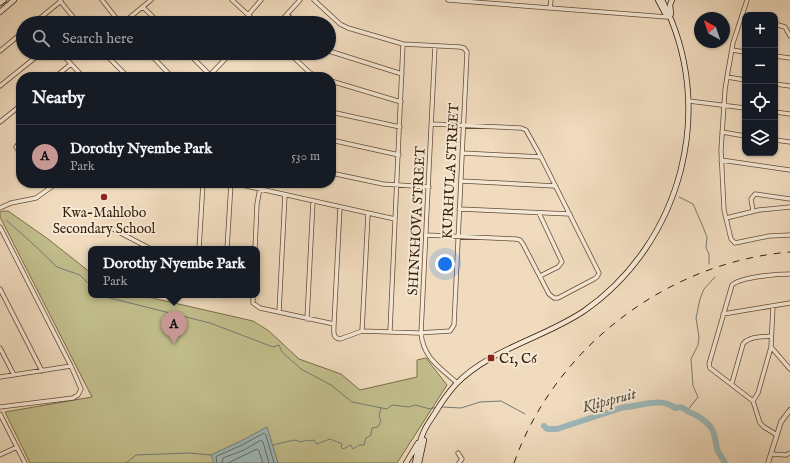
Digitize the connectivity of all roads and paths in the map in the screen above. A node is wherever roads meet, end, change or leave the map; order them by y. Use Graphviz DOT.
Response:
graph roads {
  1 [pos="4,0"];
  2 [pos="14,0"];
  3 [pos="151,0"];
  4 [pos="232,0"];
  5 [pos="261,0"];
  6 [pos="300,0"];
  7 [pos="314,0"];
  8 [pos="448,0"];
  9 [pos="551,0"];
  10 [pos="658,0"];
  11 [pos="662,0"];
  12 [pos="672,0"];
  13 [pos="747,0"];
  14 [pos="60,1"];
  15 [pos="104,1"];
  16 [pos="0,3"];
  17 [pos="142,7"];
  18 [pos="550,8"];
  19 [pos="0,12"];
  20 [pos="287,14"];
  21 [pos="248,15"];
  22 [pos="44,16"];
  23 [pos="72,16"];
  24 [pos="116,16"];
  25 [pos="131,16"];
  26 [pos="152,16"];
  27 [pos="332,16"];
  28 [pos="669,17"];
  29 [pos="336,20"];
  30 [pos="778,25"];
  31 [pos="790,36"];
  32 [pos="16,38"];
  33 [pos="403,44"];
  34 [pos="435,46"];
  35 [pos="732,50"];
  36 [pos="0,51"];
  37 [pos="742,52"];
  38 [pos="336,53"];
  39 [pos="778,56"];
  40 [pos="790,58"];
  41 [pos="32,60"];
  42 [pos="67,60"];
  43 [pos="111,60"];
  44 [pos="156,60"];
  45 [pos="194,60"];
  46 [pos="224,60"];
  47 [pos="296,60"];
  48 [pos="71,64"];
  49 [pos="17,72"];
  50 [pos="61,72"];
  51 [pos="78,72"];
  52 [pos="123,72"];
  53 [pos="167,72"];
  54 [pos="205,72"];
  55 [pos="213,72"];
  56 [pos="309,72"];
  57 [pos="16,73"];
  58 [pos="402,74"];
  59 [pos="727,77"];
  60 [pos="742,80"];
  61 [pos="336,82"];
  62 [pos="778,84"];
  63 [pos="0,86"];
  64 [pos="790,86"];
  65 [pos="689,101"];
  66 [pos="401,102"];
  67 [pos="724,104"];
  68 [pos="742,107"];
  69 [pos="16,109"];
  70 [pos="778,112"];
  71 [pos="336,113"];
  72 [pos="790,114"];
  73 [pos="0,122"];
  74 [pos="432,124"];
  75 [pos="464,126"];
  76 [pos="400,127"];
  77 [pos="722,132"];
  78 [pos="742,135"];
  79 [pos="778,140"];
  80 [pos="336,141"];
  81 [pos="790,142"];
  82 [pos="462,153"];
  83 [pos="398,155"];
  84 [pos="541,157"];
  85 [pos="721,160"];
  86 [pos="790,170"];
  87 [pos="336,174"];
  88 [pos="461,181"];
  89 [pos="397,186"];
  90 [pos="555,186"];
  91 [pos="429,187"];
  92 [pos="50,188"];
  93 [pos="203,188"];
  94 [pos="232,188"];
  95 [pos="254,188"];
  96 [pos="259,189"];
  97 [pos="285,195"];
  98 [pos="790,199"];
  99 [pos="313,201"];
  100 [pos="340,207"];
  101 [pos="790,207"];
  102 [pos="0,208"];
  103 [pos="460,209"];
  104 [pos="753,211"];
  105 [pos="539,213"];
  106 [pos="368,214"];
  107 [pos="570,214"];
  108 [pos="726,218"];
  109 [pos="395,219"];
  110 [pos="0,227"];
  111 [pos="111,228"];
  112 [pos="426,235"];
  113 [pos="790,235"];
  114 [pos="458,236"];
  115 [pos="145,246"];
  116 [pos="199,246"];
  117 [pos="227,246"];
  118 [pos="255,246"];
  119 [pos="790,274"];
  120 [pos="540,276"];
  121 [pos="0,289"];
  122 [pos="253,298"];
  123 [pos="790,303"];
  124 [pos="773,306"];
  125 [pos="279,312"];
  126 [pos="723,314"];
  127 [pos="307,319"];
  128 [pos="334,324"];
  129 [pos="362,331"];
  130 [pos="390,331"];
  131 [pos="421,333"];
  132 [pos="772,336"];
  133 [pos="771,347"];
  134 [pos="0,348"];
  135 [pos="71,366"];
  136 [pos="790,369"];
  137 [pos="42,371"];
  138 [pos="14,375"];
  139 [pos="0,377"];
  140 [pos="457,383"];
  141 [pos="732,383"];
  142 [pos="753,401"];
  143 [pos="0,407"];
  144 [pos="790,410"];
  145 [pos="0,414"];
  146 [pos="777,435"];
  147 [pos="423,439"];
  148 [pos="17,447"];
  149 [pos="458,452"];
  150 [pos="771,454"];
  151 [pos="0,455"];
  152 [pos="789,455"];
  153 [pos="26,463"];
  154 [pos="406,463"];
  155 [pos="415,463"];
  156 [pos="419,463"];
  157 [pos="459,463"];
  158 [pos="768,463"];
  1 -- 16 [label="main road"];
  2 -- 19 [label="main road"];
  3 -- 17 [label="street"];
  4 -- 21 [label="street"];
  5 -- 21 [label="street"];
  6 -- 20 [label="street"];
  7 -- 27 [label="street, KURHULA STREET"];
  8 -- 18 [label="street"];
  9 -- 18 [label="street"];
  10 -- 28 [label="main road"];
  11 -- 28 [label="main road"];
  12 -- 28 [label="main road"];
  13 -- 35 [label="street"];
  14 -- 22 [label="street"];
  14 -- 23 [label="street"];
  15 -- 24 [label="street"];
  17 -- 25 [label="street"];
  17 -- 26 [label="street"];
  18 -- 28 [label="street"];
  28 -- 65 [label="main road"];
  29 -- 33 [label="street, KURHULA STREET"];
  30 -- 31 [label="street"];
  32 -- 36 [label="street"];
  33 -- 34 [label="street, KURHULA STREET"];
  33 -- 58 [label="street"];
  34 -- 74 [label="street, SHINKHOVA STREET"];
  34 -- 75 [label="street, KURHULA STREET"];
  35 -- 37 [label="street"];
  35 -- 59 [label="street"];
  38 -- 58 [label="street"];
  39 -- 40 [label="street"];
  41 -- 49 [label="street"];
  42 -- 48 [label="street"];
  43 -- 52 [label="street"];
  44 -- 53 [label="street"];
  45 -- 54 [label="street"];
  46 -- 55 [label="street"];
  47 -- 56 [label="street"];
  48 -- 50 [label="street"];
  48 -- 51 [label="street"];
  57 -- 63 [label="street"];
  58 -- 66 [label="street"];
  59 -- 60 [label="street"];
  59 -- 67 [label="street"];
  61 -- 66 [label="street"];
  62 -- 64 [label="street"];
  65 -- 67 [label="street"];
  65 -- 140 [label="main road"];
  66 -- 76 [label="street"];
  67 -- 68 [label="street"];
  67 -- 77 [label="street"];
  69 -- 73 [label="street"];
  70 -- 72 [label="street"];
  71 -- 76 [label="street"];
  74 -- 75 [label="street"];
  74 -- 91 [label="street, SHINKHOVA STREET"];
  75 -- 82 [label="street, KURHULA STREET"];
  75 -- 84 [label="street"];
  76 -- 83 [label="street"];
  77 -- 78 [label="street"];
  77 -- 85 [label="street"];
  79 -- 81 [label="street"];
  80 -- 83 [label="street"];
  82 -- 84 [label="street"];
  82 -- 88 [label="street, KURHULA STREET"];
  83 -- 89 [label="street"];
  84 -- 90 [label="street"];
  85 -- 86 [label="street"];
  85 -- 108 [label="street"];
  87 -- 89 [label="street"];
  88 -- 90 [label="street"];
  88 -- 103 [label="street, KURHULA STREET"];
  89 -- 91 [label="street"];
  89 -- 109 [label="street"];
  90 -- 107 [label="street"];
  91 -- 112 [label="street, SHINKHOVA STREET"];
  92 -- 102 [label="street"];
  93 -- 116 [label="street"];
  94 -- 117 [label="street"];
  95 -- 96 [label="street"];
  96 -- 97 [label="street"];
  96 -- 118 [label="street"];
  97 -- 99 [label="street"];
  97 -- 125 [label="street"];
  98 -- 104 [label="street"];
  99 -- 100 [label="street"];
  99 -- 127 [label="street"];
  100 -- 106 [label="street"];
  100 -- 128 [label="street"];
  101 -- 104 [label="street"];
  103 -- 105 [label="street"];
  103 -- 114 [label="street, KURHULA STREET"];
  104 -- 108 [label="street"];
  105 -- 107 [label="street"];
  105 -- 120 [label="street"];
  106 -- 109 [label="street"];
  106 -- 129 [label="street"];
  107 -- 120 [label="street"];
  108 -- 113 [label="street"];
  109 -- 130 [label="street"];
  110 -- 135 [label="street"];
  111 -- 115 [label="street"];
  112 -- 114 [label="street"];
  112 -- 131 [label="street, SHINKHOVA STREET"];
  114 -- 120 [label="street"];
  114 -- 131 [label="street, KURHULA STREET"];
  119 -- 126 [label="street"];
  121 -- 137 [label="street"];
  122 -- 125 [label="street"];
  123 -- 124 [label="street"];
  124 -- 126 [label="street"];
  124 -- 132 [label="street"];
  125 -- 127 [label="street"];
  126 -- 141 [label="street"];
  127 -- 128 [label="street"];
  128 -- 129 [label="street, KURHULA STREET"];
  129 -- 130 [label="street, KURHULA STREET"];
  130 -- 131 [label="street, KURHULA STREET"];
  131 -- 140 [label="street, SHINKHOVA STREET"];
  132 -- 133 [label="street"];
  132 -- 141 [label="street"];
  133 -- 136 [label="street"];
  133 -- 142 [label="street"];
  134 -- 138 [label="street"];
  135 -- 137 [label="street"];
  135 -- 143 [label="street"];
  137 -- 138 [label="street"];
  138 -- 139 [label="street"];
  140 -- 147 [label="main road"];
  141 -- 142 [label="street"];
  142 -- 146 [label="street"];
  144 -- 146 [label="street"];
  145 -- 148 [label="street"];
  146 -- 150 [label="street"];
  147 -- 154 [label="main road"];
  147 -- 155 [label="main road"];
  147 -- 156 [label="main road"];
  148 -- 151 [label="street"];
  148 -- 153 [label="street"];
  149 -- 157 [label="street"];
  150 -- 152 [label="street"];
  150 -- 158 [label="street"];
}
